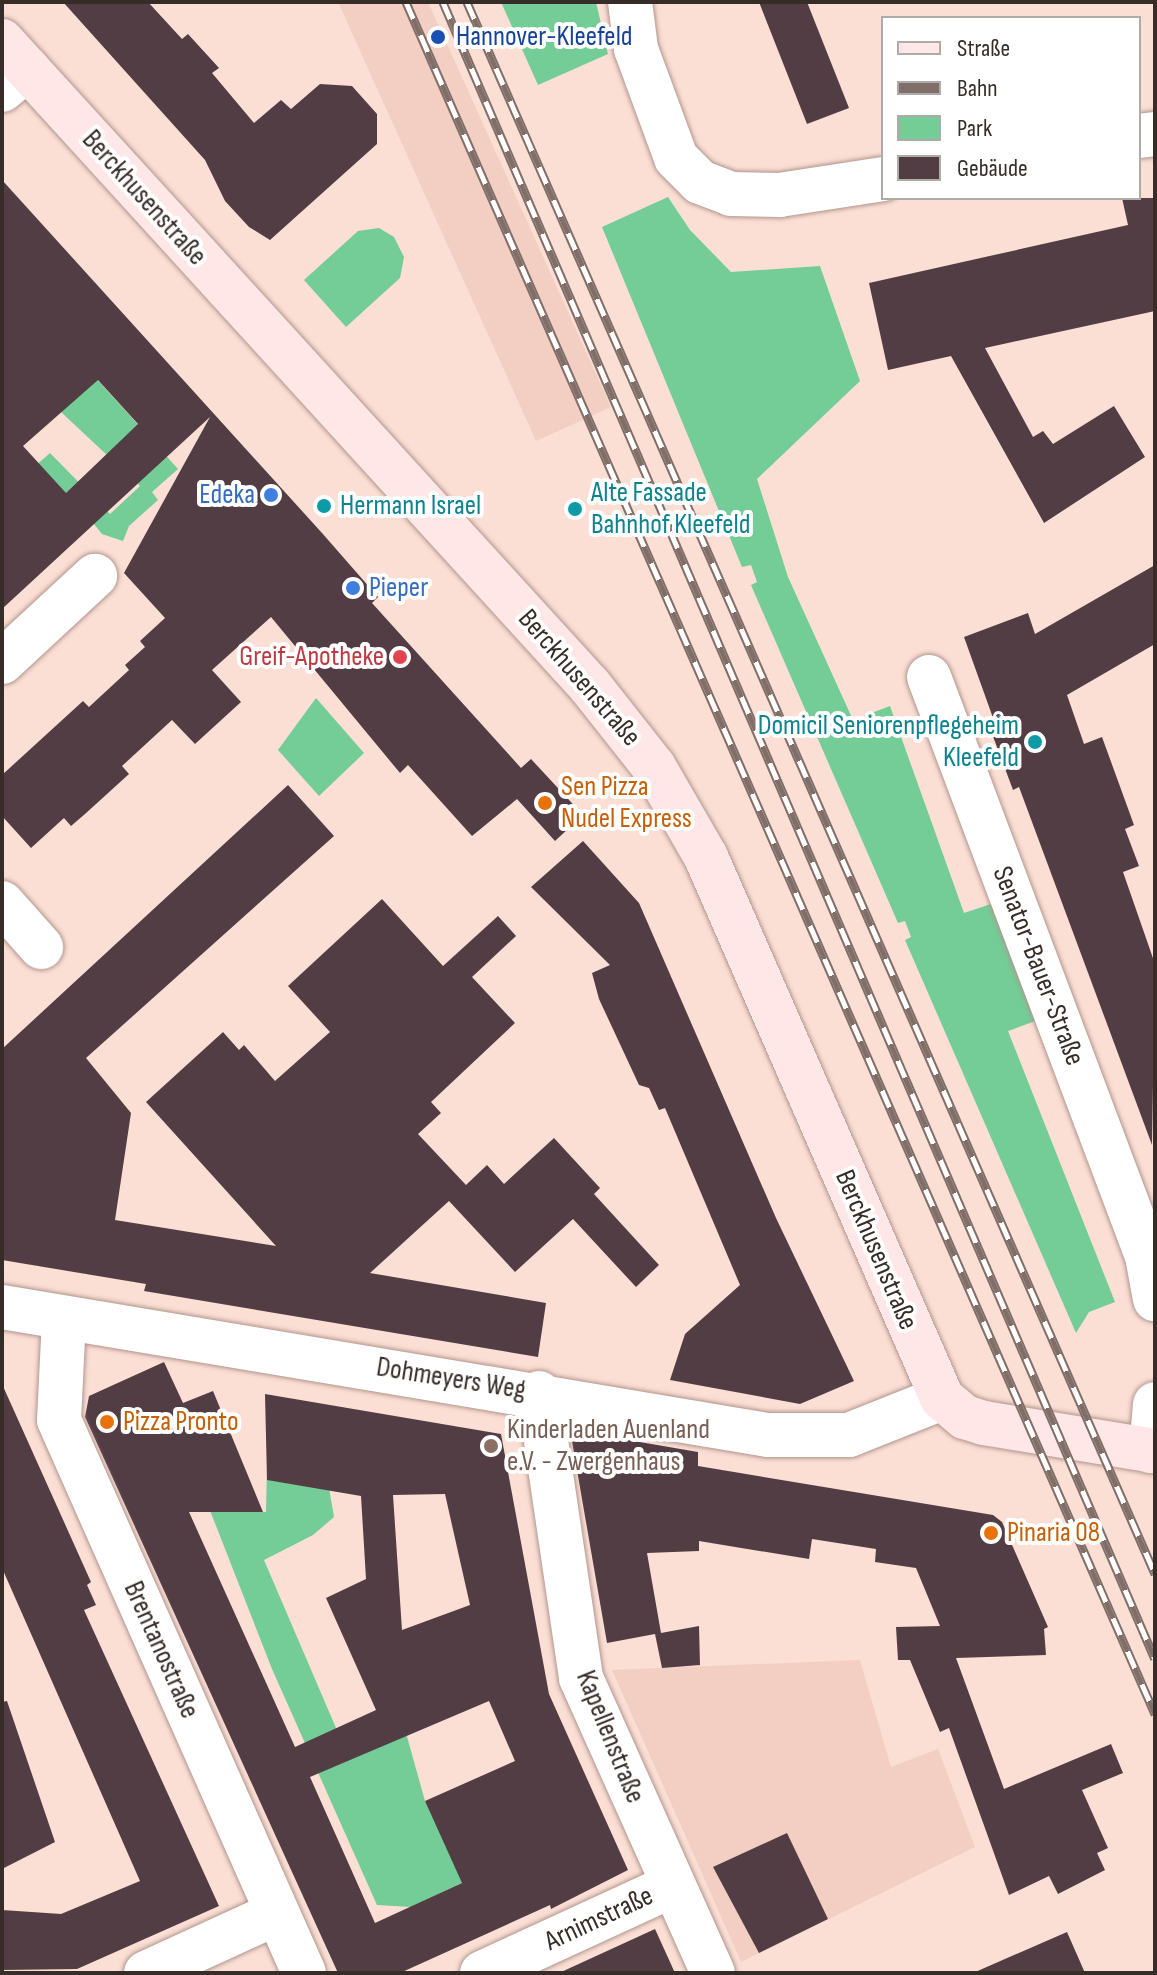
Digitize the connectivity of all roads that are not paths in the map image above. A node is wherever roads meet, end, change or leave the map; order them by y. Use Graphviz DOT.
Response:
graph roads {
  1 [pos="630,2"];
  2 [pos="10,67"];
  3 [pos="881,179"];
  4 [pos="95,576"];
  5 [pos="2,662"];
  6 [pos="929,677"];
  7 [pos="2,903"];
  8 [pos="41,947"];
  9 [pos="1151,1253"];
  10 [pos="1155,1299"];
  11 [pos="2,1307"];
  12 [pos="64,1318"];
  13 [pos="539,1393"];
  14 [pos="942,1398"];
  15 [pos="1155,1404"];
  16 [pos="1153,1451"];
  17 [pos="673,1885"];
  18 [pos="277,1913"];
  19 [pos="146,1973"];
  20 [pos="304,1973"];
  21 [pos="482,1973"];
  22 [pos="713,1973"];
  1 -- 3 [label="street"];
  2 -- 14 [label="street, Berckhusenstraße"];
  4 -- 5 [label="street"];
  6 -- 9 [label="street, Senator-Bauer-Straße"];
  7 -- 8 [label="street"];
  9 -- 10 [label="street, Senator-Bauer-Straße"];
  11 -- 12 [label="street, Dohmeyers Weg"];
  12 -- 13 [label="street, Dohmeyers Weg"];
  12 -- 18 [label="street, Brentanostraße"];
  13 -- 14 [label="street, Dohmeyers Weg"];
  13 -- 17 [label="street, Kapellenstraße"];
  14 -- 16 [label="street"];
  15 -- 16 [label="street"];
  17 -- 21 [label="street, Arnimstraße"];
  17 -- 22 [label="street, Kapellenstraße"];
  18 -- 19 [label="street"];
  18 -- 20 [label="street, Brentanostraße"];
}
